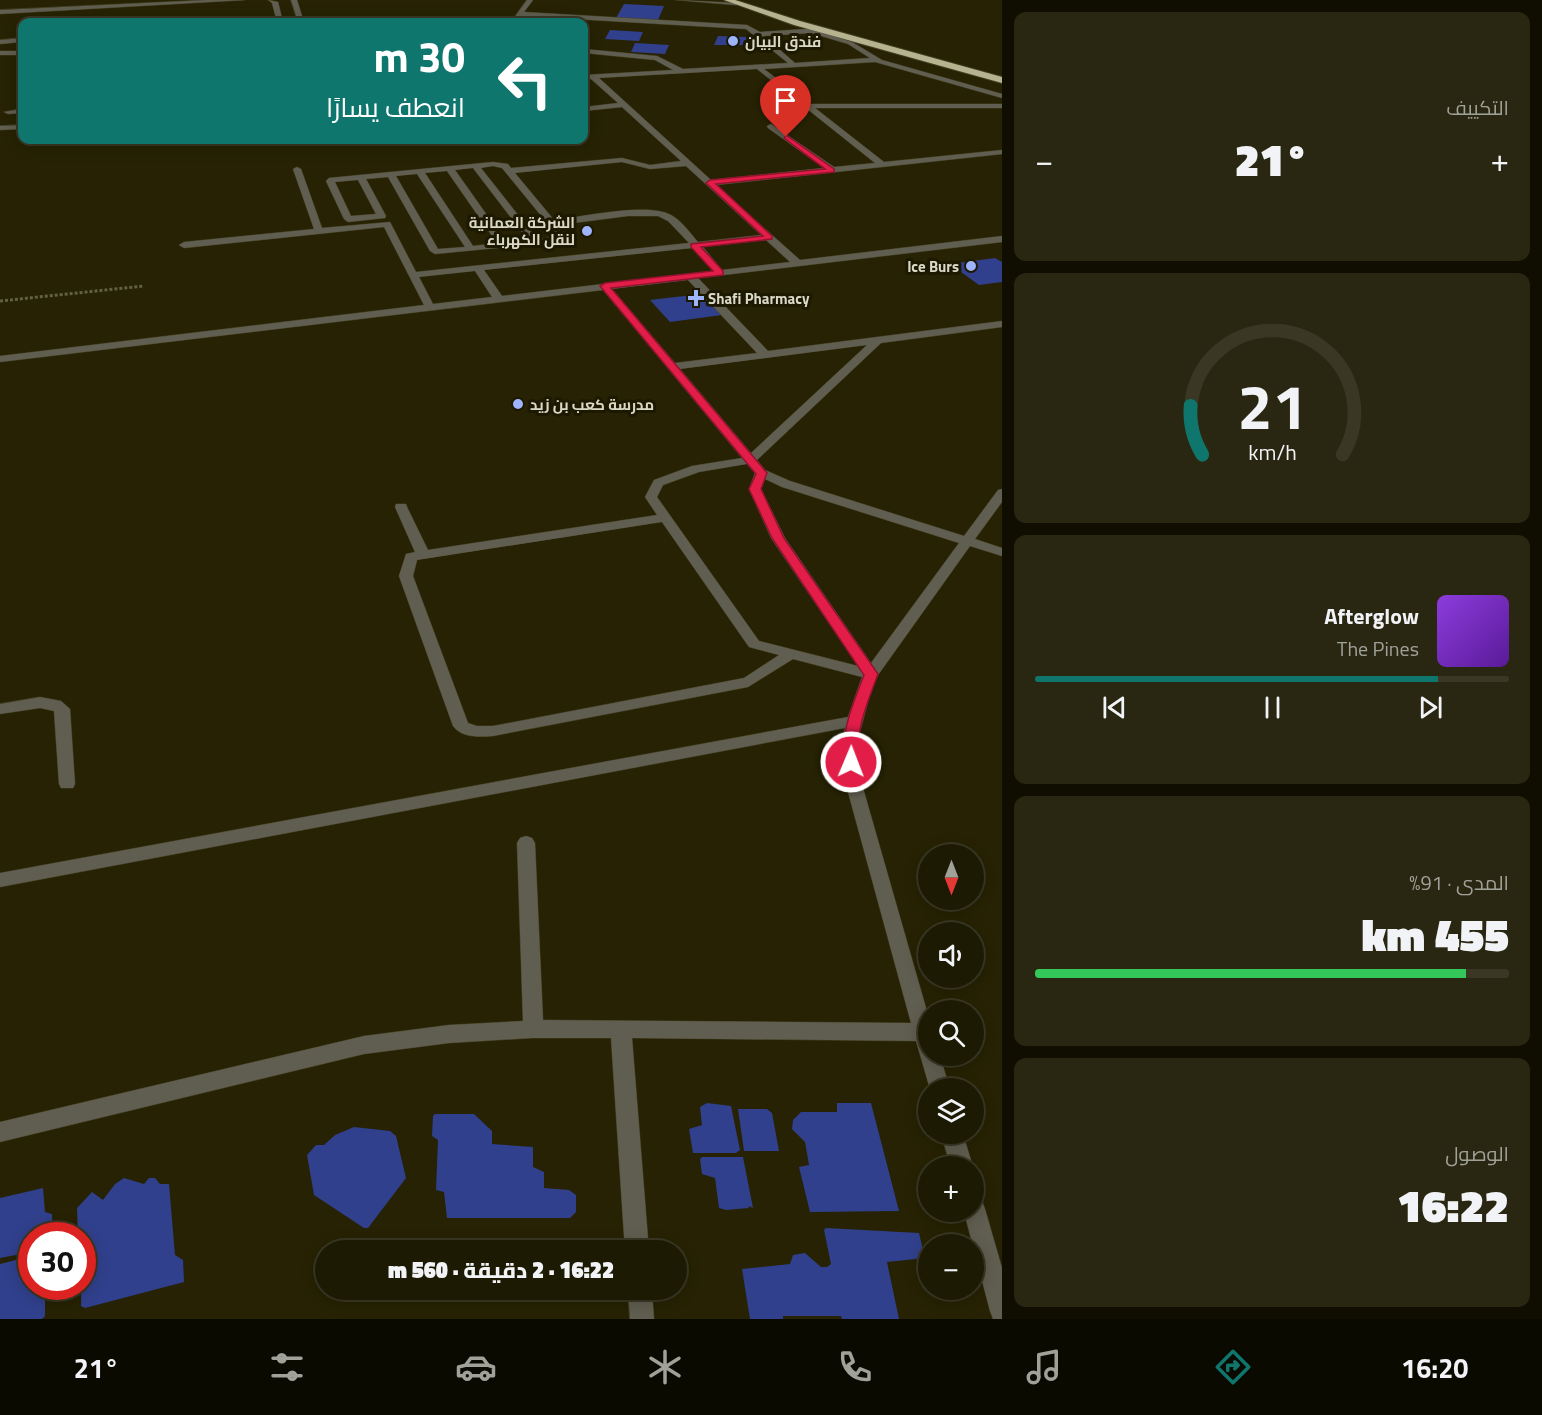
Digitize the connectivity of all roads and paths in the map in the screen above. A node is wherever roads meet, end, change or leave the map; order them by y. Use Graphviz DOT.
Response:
graph roads {
  1 [pos="242,0"];
  2 [pos="272,0"];
  3 [pos="294,0"];
  4 [pos="530,0"];
  5 [pos="679,0"];
  6 [pos="10,2"];
  7 [pos="732,2"];
  8 [pos="0,12"];
  9 [pos="9,12"];
  10 [pos="520,14"];
  11 [pos="279,18"];
  12 [pos="300,18"];
  13 [pos="517,18"];
  14 [pos="822,30"];
  15 [pos="812,31"];
  16 [pos="759,34"];
  17 [pos="18,40"];
  18 [pos="0,42"];
  19 [pos="588,51"];
  20 [pos="0,53"];
  21 [pos="18,53"];
  22 [pos="879,61"];
  23 [pos="793,64"];
  24 [pos="757,66"];
  25 [pos="681,71"];
  26 [pos="588,77"];
  27 [pos="1002,81"];
  28 [pos="1002,96"];
  29 [pos="623,105"];
  30 [pos="808,106"];
  31 [pos="1002,106"];
  32 [pos="588,109"];
  33 [pos="18,111"];
  34 [pos="8,112"];
  35 [pos="771,126"];
  36 [pos="18,127"];
  37 [pos="0,128"];
  38 [pos="1002,152"];
  39 [pos="690,163"];
  40 [pos="883,165"];
  41 [pos="475,166"];
  42 [pos="449,168"];
  43 [pos="297,169"];
  44 [pos="832,170"];
  45 [pos="418,171"];
  46 [pos="509,171"];
  47 [pos="391,174"];
  48 [pos="361,177"];
  49 [pos="710,183"];
  50 [pos="552,224"];
  51 [pos="319,231"];
  52 [pos="769,237"];
  53 [pos="1002,239"];
  54 [pos="534,242"];
  55 [pos="184,245"];
  56 [pos="503,245"];
  57 [pos="694,245"];
  58 [pos="471,249"];
  59 [pos="798,264"];
  60 [pos="478,268"];
  61 [pos="720,273"];
  62 [pos="413,275"];
  63 [pos="690,276"];
  64 [pos="144,286"];
  65 [pos="605,286"];
  66 [pos="498,298"];
  67 [pos="0,301"];
  68 [pos="429,306"];
  69 [pos="1002,324"];
  70 [pos="878,340"];
  71 [pos="765,355"];
  72 [pos="0,359"];
  73 [pos="672,367"];
  74 [pos="750,460"];
  75 [pos="761,473"];
  76 [pos="1002,493"];
  77 [pos="400,507"];
  78 [pos="663,518"];
  79 [pos="967,541"];
  80 [pos="1002,552"];
  81 [pos="423,554"];
  82 [pos="789,655"];
  83 [pos="871,674"];
  84 [pos="0,709"];
  85 [pos="854,721"];
  86 [pos="67,784"];
  87 [pos="526,843"];
  88 [pos="0,880"];
  89 [pos="918,1013"];
  90 [pos="533,1029"];
  91 [pos="621,1031"];
  92 [pos="918,1041"];
  93 [pos="0,1132"];
  94 [pos="978,1222"];
  95 [pos="636,1240"];
  96 [pos="641,1300"];
  97 [pos="1002,1311"];
  98 [pos="642,1319"];
  1 -- 9 [label="street"];
  2 -- 11 [label="street"];
  3 -- 12 [label="street"];
  4 -- 10 [label="street"];
  5 -- 7 [label="street"];
  6 -- 9 [label="street"];
  7 -- 14 [label="highway"];
  8 -- 9 [label="street"];
  10 -- 13 [label="street"];
  10 -- 16 [label="street"];
  14 -- 15 [label="street"];
  14 -- 27 [label="highway"];
  15 -- 16 [label="street"];
  15 -- 22 [label="street"];
  16 -- 23 [label="street"];
  17 -- 18 [label="street"];
  19 -- 25 [label="street"];
  20 -- 21 [label="street"];
  22 -- 23 [label="street"];
  22 -- 28 [label="street"];
  23 -- 24 [label="street"];
  24 -- 25 [label="street"];
  24 -- 30 [label="street"];
  25 -- 26 [label="street"];
  26 -- 29 [label="street"];
  29 -- 32 [label="street"];
  29 -- 39 [label="street"];
  30 -- 31 [label="street"];
  30 -- 40 [label="street"];
  33 -- 34 [label="street"];
  35 -- 44 [label="street"];
  36 -- 37 [label="street"];
  38 -- 40 [label="street"];
  39 -- 46 [label="street"];
  39 -- 49 [label="street"];
  40 -- 44 [label="street"];
  41 -- 42 [label="street"];
  41 -- 46 [label="street"];
  41 -- 54 [label="street"];
  42 -- 45 [label="street"];
  42 -- 56 [label="street"];
  43 -- 51 [label="street"];
  44 -- 49 [label="street"];
  45 -- 47 [label="street"];
  45 -- 58 [label="street"];
  46 -- 50 [label="street"];
  47 -- 48 [label="street"];
  47 -- 58 [label="street"];
  48 -- 48 [label="street"];
  49 -- 52 [label="street"];
  50 -- 54 [label="street"];
  50 -- 57 [label="street"];
  51 -- 55 [label="street"];
  51 -- 62 [label="street"];
  52 -- 57 [label="street"];
  52 -- 59 [label="street"];
  53 -- 59 [label="street"];
  54 -- 56 [label="street"];
  56 -- 58 [label="street"];
  57 -- 60 [label="street"];
  57 -- 61 [label="street"];
  59 -- 61 [label="street"];
  60 -- 62 [label="street"];
  60 -- 66 [label="street"];
  61 -- 63 [label="street"];
  62 -- 68 [label="street"];
  63 -- 65 [label="street"];
  63 -- 71 [label="street"];
  64 -- 67 [label="path"];
  65 -- 66 [label="street"];
  65 -- 73 [label="street"];
  66 -- 68 [label="street"];
  68 -- 72 [label="street"];
  69 -- 70 [label="street"];
  70 -- 71 [label="street"];
  70 -- 74 [label="street"];
  71 -- 73 [label="street"];
  73 -- 74 [label="street"];
  74 -- 75 [label="street"];
  74 -- 78 [label="street"];
  75 -- 79 [label="street"];
  75 -- 83 [label="street"];
  76 -- 79 [label="street"];
  77 -- 81 [label="street"];
  78 -- 81 [label="street"];
  78 -- 82 [label="street"];
  79 -- 80 [label="street"];
  79 -- 83 [label="street"];
  81 -- 82 [label="street"];
  82 -- 83 [label="street"];
  83 -- 85 [label="street"];
  84 -- 86 [label="street"];
  85 -- 88 [label="street"];
  85 -- 89 [label="street"];
  87 -- 90 [label="street"];
  90 -- 91 [label="street"];
  90 -- 93 [label="street"];
  91 -- 92 [label="street"];
  91 -- 95 [label="street"];
  94 -- 97 [label="street"];
  96 -- 98 [label="street"];
}
